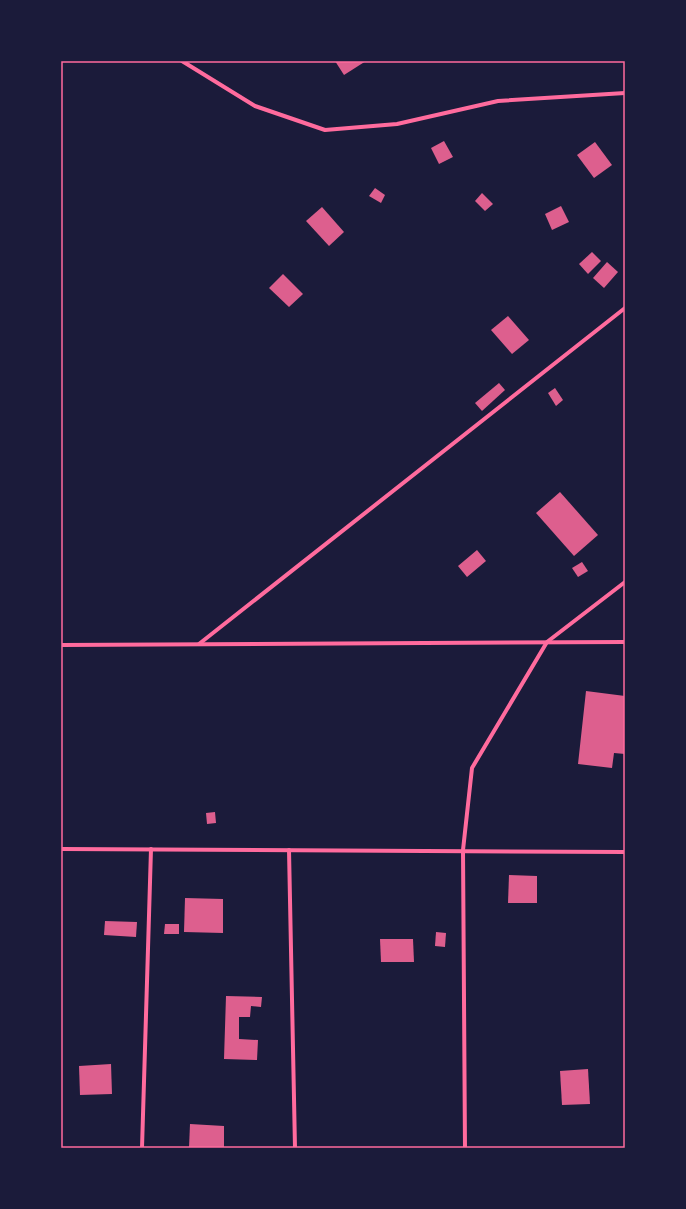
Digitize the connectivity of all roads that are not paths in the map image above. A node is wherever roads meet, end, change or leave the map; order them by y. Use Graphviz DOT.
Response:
graph roads {
  1 [pos="182,61"];
  2 [pos="625,93"];
  3 [pos="625,308"];
  4 [pos="625,582"];
  5 [pos="547,642"];
  6 [pos="625,642"];
  7 [pos="199,644"];
  8 [pos="61,645"];
  9 [pos="61,849"];
  10 [pos="151,849"];
  11 [pos="289,850"];
  12 [pos="463,850"];
  13 [pos="625,852"];
  14 [pos="142,1148"];
  15 [pos="295,1148"];
  16 [pos="465,1148"];
  1 -- 2 [label="street"];
  3 -- 7 [label="street"];
  4 -- 5 [label="street"];
  5 -- 6 [label="street"];
  5 -- 7 [label="street"];
  5 -- 12 [label="street"];
  7 -- 8 [label="street"];
  9 -- 10 [label="street"];
  10 -- 11 [label="street"];
  10 -- 14 [label="street"];
  11 -- 12 [label="street"];
  11 -- 15 [label="street"];
  12 -- 13 [label="street"];
  12 -- 16 [label="street"];
}
